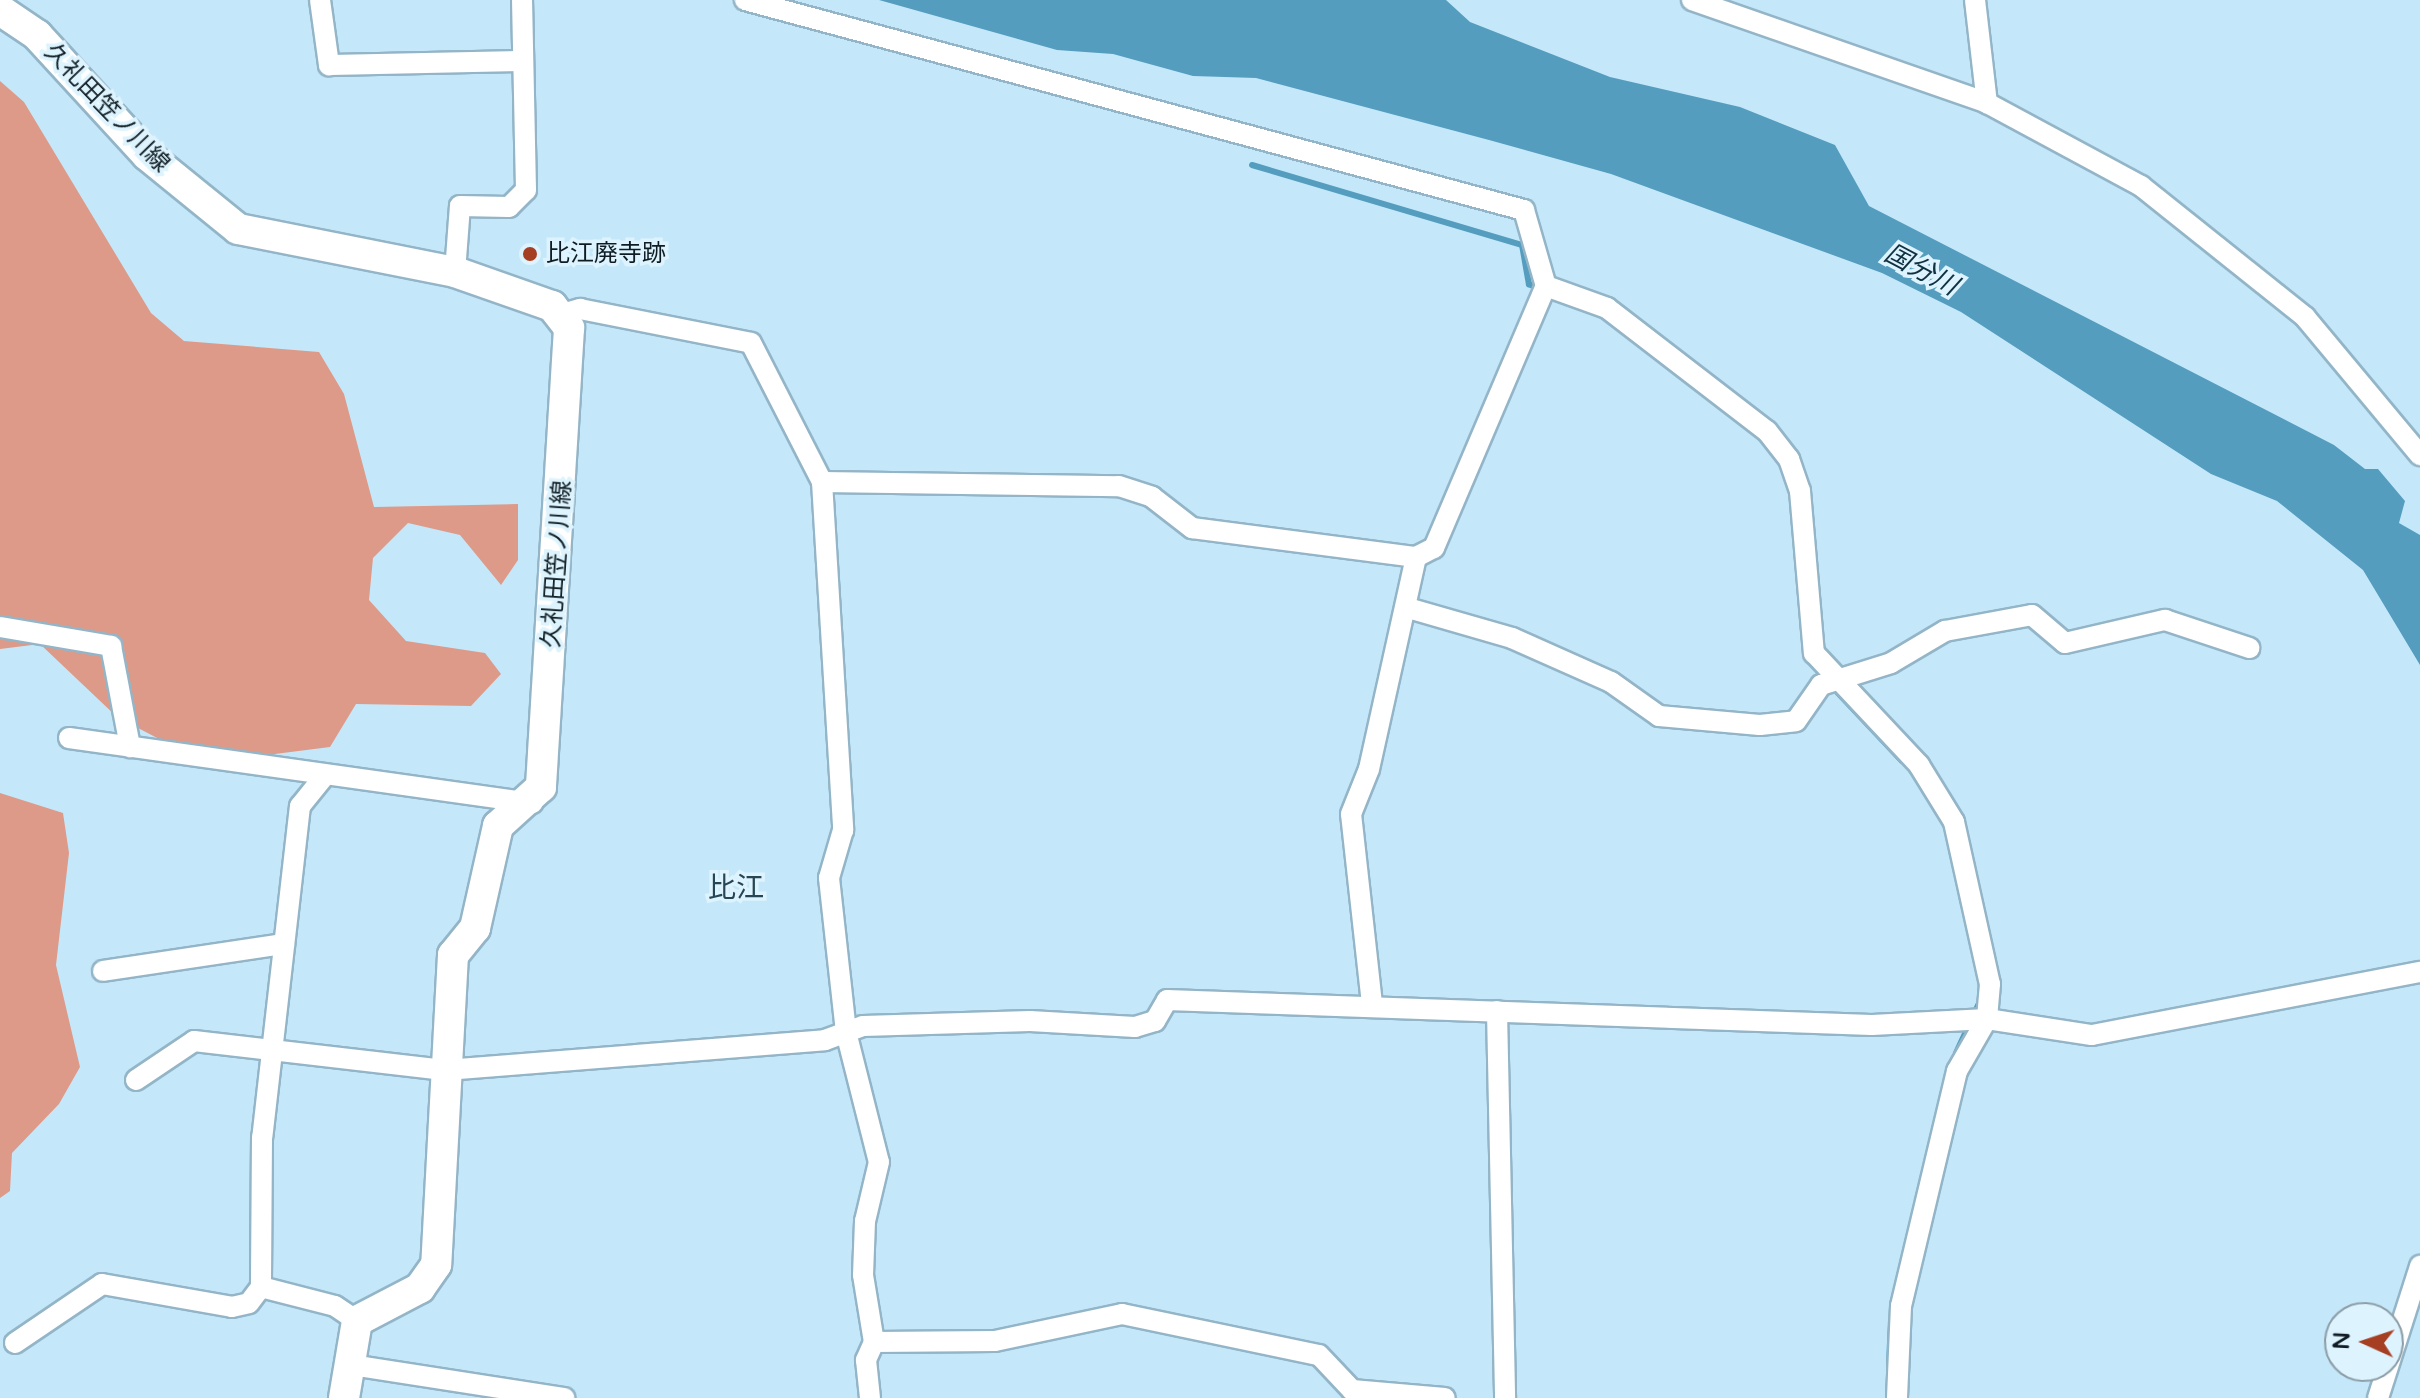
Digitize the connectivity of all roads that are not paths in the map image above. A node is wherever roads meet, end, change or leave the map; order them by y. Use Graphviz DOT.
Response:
graph roads {
  1 [pos="320,0"];
  2 [pos="522,0"];
  3 [pos="745,0"];
  4 [pos="1692,0"];
  5 [pos="1975,0"];
  6 [pos="0,10"];
  7 [pos="522,61"];
  8 [pos="1987,103"];
  9 [pos="455,272"];
  10 [pos="1543,291"];
  11 [pos="562,314"];
  12 [pos="2420,455"];
  13 [pos="822,482"];
  14 [pos="1416,557"];
  15 [pos="1408,608"];
  16 [pos="0,627"];
  17 [pos="2249,648"];
  18 [pos="1830,681"];
  19 [pos="69,738"];
  20 [pos="130,747"];
  21 [pos="322,779"];
  22 [pos="532,803"];
  23 [pos="284,944"];
  24 [pos="103,971"];
  25 [pos="2420,972"];
  26 [pos="1372,1004"];
  27 [pos="1497,1011"];
  28 [pos="1976,1019"];
  29 [pos="846,1032"];
  30 [pos="270,1053"];
  31 [pos="446,1070"];
  32 [pos="136,1080"];
  33 [pos="2420,1266"];
  34 [pos="261,1287"];
  35 [pos="357,1321"];
  36 [pos="874,1342"];
  37 [pos="15,1343"];
  38 [pos="351,1365"];
  39 [pos="344,1398"];
  40 [pos="564,1398"];
  41 [pos="870,1398"];
  42 [pos="1445,1398"];
  43 [pos="1505,1398"];
  44 [pos="1897,1398"];
  45 [pos="2378,1398"];
  1 -- 7 [label="street"];
  2 -- 7 [label="street"];
  3 -- 10 [label="street"];
  4 -- 8 [label="street"];
  5 -- 8 [label="street"];
  6 -- 9 [label="main road, 久礼田笠ノ川線"];
  7 -- 9 [label="street"];
  8 -- 12 [label="street"];
  9 -- 11 [label="main road, 久礼田笠ノ川線"];
  10 -- 14 [label="street"];
  10 -- 18 [label="street"];
  11 -- 13 [label="street"];
  11 -- 22 [label="main road, 久礼田笠ノ川線"];
  13 -- 14 [label="street"];
  13 -- 29 [label="street"];
  14 -- 15 [label="street"];
  15 -- 18 [label="street"];
  15 -- 26 [label="street"];
  16 -- 20 [label="street"];
  17 -- 18 [label="street"];
  18 -- 28 [label="street"];
  19 -- 20 [label="street"];
  20 -- 21 [label="street"];
  21 -- 22 [label="street"];
  21 -- 23 [label="street"];
  22 -- 31 [label="main road"];
  23 -- 24 [label="street"];
  23 -- 30 [label="street"];
  25 -- 28 [label="street"];
  26 -- 27 [label="street"];
  26 -- 29 [label="street"];
  27 -- 28 [label="street"];
  27 -- 43 [label="street"];
  28 -- 44 [label="street"];
  29 -- 31 [label="street"];
  29 -- 36 [label="street"];
  30 -- 31 [label="street"];
  30 -- 32 [label="street"];
  30 -- 34 [label="street"];
  31 -- 35 [label="main road"];
  33 -- 45 [label="street"];
  34 -- 35 [label="street"];
  34 -- 37 [label="street"];
  35 -- 38 [label="main road"];
  36 -- 41 [label="street"];
  36 -- 42 [label="street"];
  38 -- 39 [label="main road"];
  38 -- 40 [label="street"];
}
